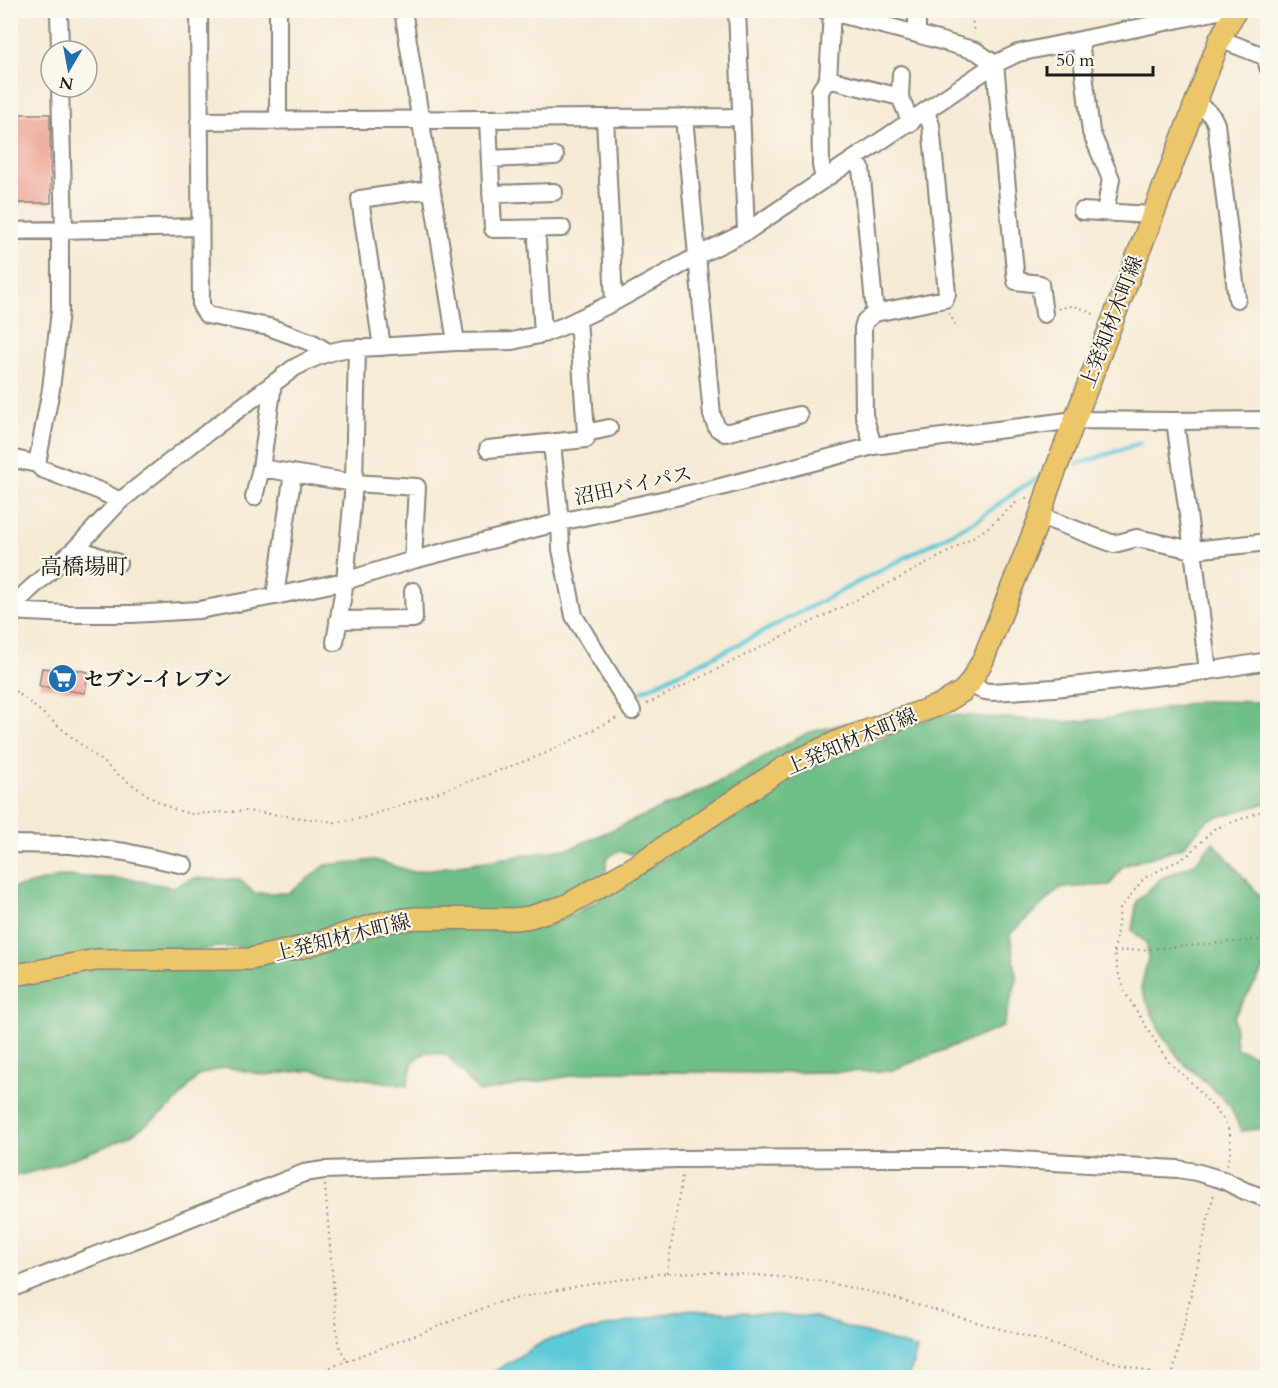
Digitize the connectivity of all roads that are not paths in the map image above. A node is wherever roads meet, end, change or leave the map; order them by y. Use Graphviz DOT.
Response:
graph roads {
  1 [pos="59,10"];
  2 [pos="199,10"];
  3 [pos="278,10"];
  4 [pos="404,10"];
  5 [pos="737,10"];
  6 [pos="917,10"];
  7 [pos="1223,10"];
  8 [pos="1236,10"];
  9 [pos="828,11"];
  10 [pos="917,34"];
  11 [pos="60,39"];
  12 [pos="1220,39"];
  13 [pos="1080,40"];
  14 [pos="995,64"];
  15 [pos="1268,67"];
  16 [pos="901,74"];
  17 [pos="828,79"];
  18 [pos="900,97"];
  19 [pos="60,99"];
  20 [pos="1195,104"];
  21 [pos="926,112"];
  22 [pos="684,117"];
  23 [pos="741,117"];
  24 [pos="605,118"];
  25 [pos="420,120"];
  26 [pos="488,120"];
  27 [pos="199,121"];
  28 [pos="278,121"];
  29 [pos="910,123"];
  30 [pos="555,156"];
  31 [pos="490,159"];
  32 [pos="854,160"];
  33 [pos="824,180"];
  34 [pos="431,189"];
  35 [pos="554,192"];
  36 [pos="491,194"];
  37 [pos="1082,211"];
  38 [pos="1105,212"];
  39 [pos="1152,215"];
  40 [pos="200,227"];
  41 [pos="562,228"];
  42 [pos="62,230"];
  43 [pos="10,231"];
  44 [pos="746,232"];
  45 [pos="537,240"];
  46 [pos="700,255"];
  47 [pos="1237,299"];
  48 [pos="614,302"];
  49 [pos="875,313"];
  50 [pos="1044,314"];
  51 [pos="578,319"];
  52 [pos="543,334"];
  53 [pos="456,342"];
  54 [pos="382,347"];
  55 [pos="357,348"];
  56 [pos="328,352"];
  57 [pos="273,384"];
  58 [pos="799,415"];
  59 [pos="1075,420"];
  60 [pos="1268,420"];
  61 [pos="1174,422"];
  62 [pos="609,428"];
  63 [pos="586,433"];
  64 [pos="552,443"];
  65 [pos="873,446"];
  66 [pos="488,449"];
  67 [pos="10,458"];
  68 [pos="37,464"];
  69 [pos="261,468"];
  70 [pos="293,473"];
  71 [pos="354,483"];
  72 [pos="254,497"];
  73 [pos="120,501"];
  74 [pos="1040,516"];
  75 [pos="560,522"];
  76 [pos="1268,542"];
  77 [pos="76,548"];
  78 [pos="1193,550"];
  79 [pos="413,560"];
  80 [pos="118,563"];
  81 [pos="345,581"];
  82 [pos="413,591"];
  83 [pos="275,596"];
  84 [pos="10,610"];
  85 [pos="338,620"];
  86 [pos="335,642"];
  87 [pos="1268,661"];
  88 [pos="1208,672"];
  89 [pos="970,683"];
  90 [pos="632,711"];
  91 [pos="10,844"];
  92 [pos="184,865"];
  93 [pos="10,976"];
  94 [pos="1268,1199"];
  95 [pos="10,1289"];
  1 -- 11 [label="street"];
  2 -- 27 [label="street"];
  3 -- 28 [label="street"];
  4 -- 25 [label="street"];
  5 -- 23 [label="street"];
  6 -- 10 [label="street"];
  7 -- 13 [label="street"];
  8 -- 12 [label="main road, 上発知材木町線"];
  9 -- 10 [label="street"];
  9 -- 17 [label="street"];
  10 -- 14 [label="street"];
  12 -- 15 [label="street"];
  12 -- 20 [label="main road, 上発知材木町線"];
  13 -- 14 [label="street"];
  13 -- 38 [label="street"];
  14 -- 21 [label="street"];
  14 -- 50 [label="street"];
  16 -- 18 [label="street"];
  17 -- 18 [label="street"];
  17 -- 33 [label="street"];
  18 -- 29 [label="street"];
  19 -- 42 [label="street"];
  20 -- 39 [label="main road, 上発知材木町線"];
  20 -- 47 [label="street"];
  21 -- 29 [label="street"];
  21 -- 49 [label="street"];
  22 -- 23 [label="street"];
  22 -- 24 [label="street"];
  22 -- 46 [label="street"];
  23 -- 44 [label="street"];
  24 -- 26 [label="street"];
  24 -- 48 [label="street"];
  25 -- 26 [label="street"];
  25 -- 28 [label="street"];
  25 -- 34 [label="street"];
  26 -- 31 [label="street"];
  27 -- 28 [label="street"];
  27 -- 40 [label="street"];
  29 -- 32 [label="street"];
  30 -- 31 [label="street"];
  31 -- 36 [label="street"];
  32 -- 33 [label="street"];
  32 -- 49 [label="street"];
  33 -- 44 [label="street"];
  34 -- 53 [label="street"];
  34 -- 54 [label="street"];
  35 -- 36 [label="street"];
  36 -- 41 [label="street"];
  37 -- 38 [label="street"];
  38 -- 39 [label="street"];
  39 -- 59 [label="main road, 上発知材木町線"];
  40 -- 42 [label="street"];
  40 -- 56 [label="street"];
  42 -- 43 [label="street"];
  42 -- 68 [label="street"];
  44 -- 46 [label="street"];
  45 -- 52 [label="street"];
  46 -- 48 [label="street"];
  46 -- 58 [label="street"];
  48 -- 51 [label="street"];
  49 -- 65 [label="street"];
  51 -- 52 [label="street"];
  51 -- 63 [label="street"];
  52 -- 53 [label="street"];
  53 -- 54 [label="street"];
  54 -- 55 [label="street"];
  55 -- 56 [label="street"];
  55 -- 71 [label="street"];
  56 -- 57 [label="street"];
  57 -- 69 [label="street"];
  57 -- 73 [label="street"];
  59 -- 61 [label="street, 沼田バイパス"];
  59 -- 65 [label="street, 沼田バイパス"];
  59 -- 74 [label="main road, 上発知材木町線"];
  60 -- 61 [label="street, 沼田バイパス"];
  61 -- 78 [label="street"];
  62 -- 63 [label="street"];
  63 -- 64 [label="street"];
  64 -- 66 [label="street"];
  64 -- 75 [label="street"];
  65 -- 75 [label="street, 沼田バイパス"];
  67 -- 68 [label="street"];
  68 -- 73 [label="street"];
  69 -- 70 [label="street"];
  69 -- 72 [label="street"];
  70 -- 71 [label="street"];
  70 -- 83 [label="street"];
  71 -- 79 [label="street"];
  71 -- 81 [label="street"];
  73 -- 77 [label="street"];
  74 -- 78 [label="street"];
  74 -- 89 [label="main road, 上発知材木町線"];
  75 -- 79 [label="street, 沼田バイパス"];
  75 -- 90 [label="street"];
  76 -- 78 [label="street"];
  77 -- 80 [label="street"];
  77 -- 84 [label="street"];
  78 -- 88 [label="street"];
  79 -- 81 [label="street, 沼田バイパス"];
  81 -- 83 [label="street, 沼田バイパス"];
  81 -- 85 [label="street"];
  82 -- 85 [label="street"];
  83 -- 84 [label="street, 沼田バイパス"];
  85 -- 86 [label="street"];
  87 -- 88 [label="street"];
  88 -- 89 [label="street"];
  89 -- 93 [label="main road, 上発知材木町線"];
  91 -- 92 [label="street"];
  94 -- 95 [label="street"];
}
